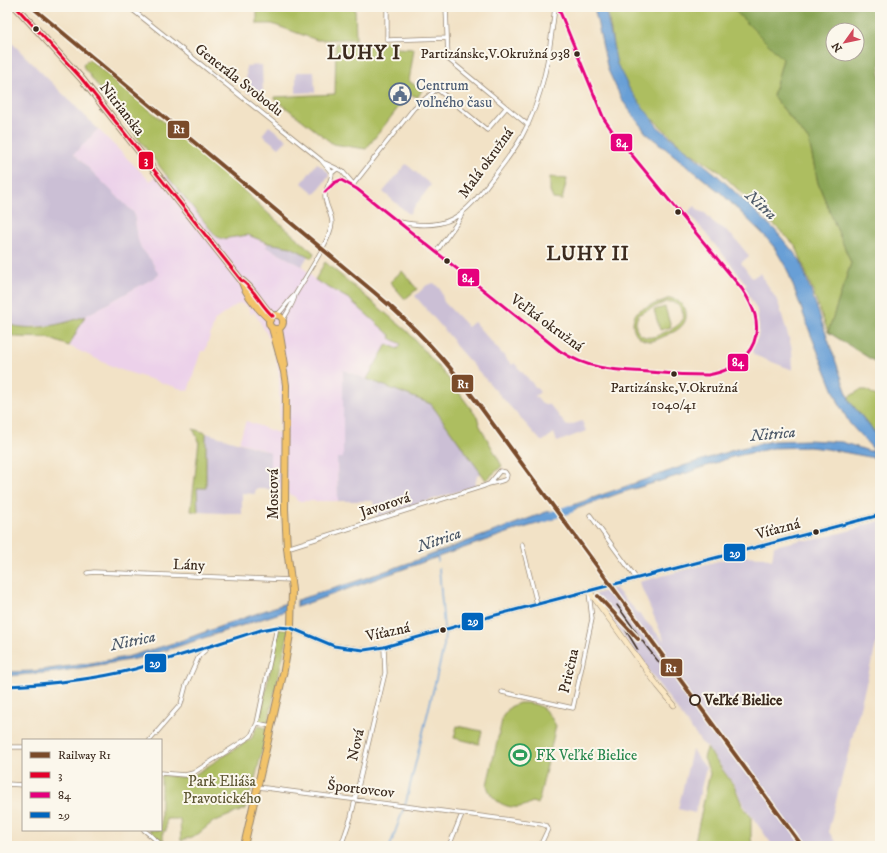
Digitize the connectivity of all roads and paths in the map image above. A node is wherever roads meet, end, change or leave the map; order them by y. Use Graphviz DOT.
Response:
graph roads {
  1 [pos="16,7"];
  2 [pos="130,7"];
  3 [pos="387,7"];
  4 [pos="446,7"];
  5 [pos="555,7"];
  6 [pos="558,7"];
  7 [pos="446,38"];
  8 [pos="506,108"];
  9 [pos="528,125"];
  10 [pos="321,160"];
  11 [pos="337,169"];
  12 [pos="344,174"];
  13 [pos="332,175"];
  14 [pos="339,180"];
  15 [pos="353,185"];
  16 [pos="357,189"];
  17 [pos="325,192"];
  18 [pos="462,213"];
  19 [pos="399,221"];
  20 [pos="436,252"];
  21 [pos="295,295"];
  22 [pos="273,317"];
  23 [pos="283,320"];
  24 [pos="276,329"];
  25 [pos="490,483"];
  26 [pos="880,515"];
  27 [pos="590,516"];
  28 [pos="522,544"];
  29 [pos="287,548"];
  30 [pos="87,573"];
  31 [pos="636,578"];
  32 [pos="290,580"];
  33 [pos="589,591"];
  34 [pos="538,604"];
  35 [pos="278,627"];
  36 [pos="291,628"];
  37 [pos="210,646"];
  38 [pos="384,647"];
  39 [pos="7,686"];
  40 [pos="502,692"];
  41 [pos="674,705"];
  42 [pos="257,723"];
  43 [pos="272,726"];
  44 [pos="151,739"];
  45 [pos="7,747"];
  46 [pos="22,747"];
  47 [pos="162,774"];
  48 [pos="7,784"];
  49 [pos="22,785"];
  50 [pos="258,787"];
  51 [pos="356,800"];
  52 [pos="462,814"];
  53 [pos="145,831"];
  54 [pos="163,846"];
  55 [pos="243,846"];
  56 [pos="341,846"];
  57 [pos="449,846"];
  58 [pos="540,846"];
  1 -- 22 [label="main road, Nitrianska"];
  2 -- 10 [label="street, Generála Svobodu"];
  3 -- 7 [label="street"];
  4 -- 7 [label="street, Malá okružná"];
  5 -- 9 [label="street, Malá okružná"];
  6 -- 20 [label="street, Veľká okružná"];
  7 -- 8 [label="street, Malá okružná"];
  8 -- 9 [label="street, Malá okružná"];
  8 -- 15 [label="street"];
  9 -- 18 [label="street, Malá okružná"];
  10 -- 11 [label="street"];
  10 -- 13 [label="street, Generála Svobodu"];
  11 -- 12 [label="street"];
  11 -- 13 [label="street"];
  12 -- 14 [label="street"];
  12 -- 15 [label="street"];
  13 -- 14 [label="street, Generála Svobodu"];
  13 -- 17 [label="street"];
  14 -- 16 [label="street, Generála Svobodu"];
  14 -- 17 [label="street"];
  15 -- 16 [label="street"];
  16 -- 19 [label="street"];
  17 -- 21 [label="street"];
  18 -- 19 [label="street, Malá okružná"];
  18 -- 20 [label="street, Malá okružná"];
  19 -- 20 [label="street, Veľká okružná"];
  21 -- 22 [label="street"];
  21 -- 23 [label="street"];
  22 -- 23 [label="main road"];
  22 -- 24 [label="main road"];
  23 -- 24 [label="main road"];
  24 -- 29 [label="main road, Mostová"];
  25 -- 25 [label="street, Javorová"];
  25 -- 29 [label="street, Javorová"];
  26 -- 31 [label="main road, Víťazná"];
  27 -- 31 [label="street"];
  28 -- 34 [label="street"];
  29 -- 32 [label="main road, Mostová"];
  30 -- 32 [label="street, Lány"];
  31 -- 33 [label="main road, Víťazná"];
  32 -- 36 [label="main road, Mostová"];
  33 -- 34 [label="main road, Víťazná"];
  33 -- 40 [label="street, Priečna"];
  33 -- 41 [label="main road"];
  34 -- 38 [label="main road, Víťazná"];
  35 -- 36 [label="street"];
  35 -- 37 [label="street"];
  35 -- 42 [label="street"];
  36 -- 38 [label="main road, Víťazná"];
  36 -- 43 [label="main road"];
  37 -- 39 [label="street"];
  37 -- 44 [label="street"];
  38 -- 51 [label="street, Nová"];
  42 -- 43 [label="street"];
  42 -- 47 [label="street"];
  43 -- 50 [label="main road"];
  45 -- 46 [label="street"];
  48 -- 49 [label="street"];
  50 -- 51 [label="street, Športovcov"];
  50 -- 55 [label="main road"];
  51 -- 52 [label="street, Športovcov"];
  51 -- 56 [label="street, Nová"];
  52 -- 57 [label="street"];
  52 -- 58 [label="street, Športovcov"];
  53 -- 54 [label="street"];
}
